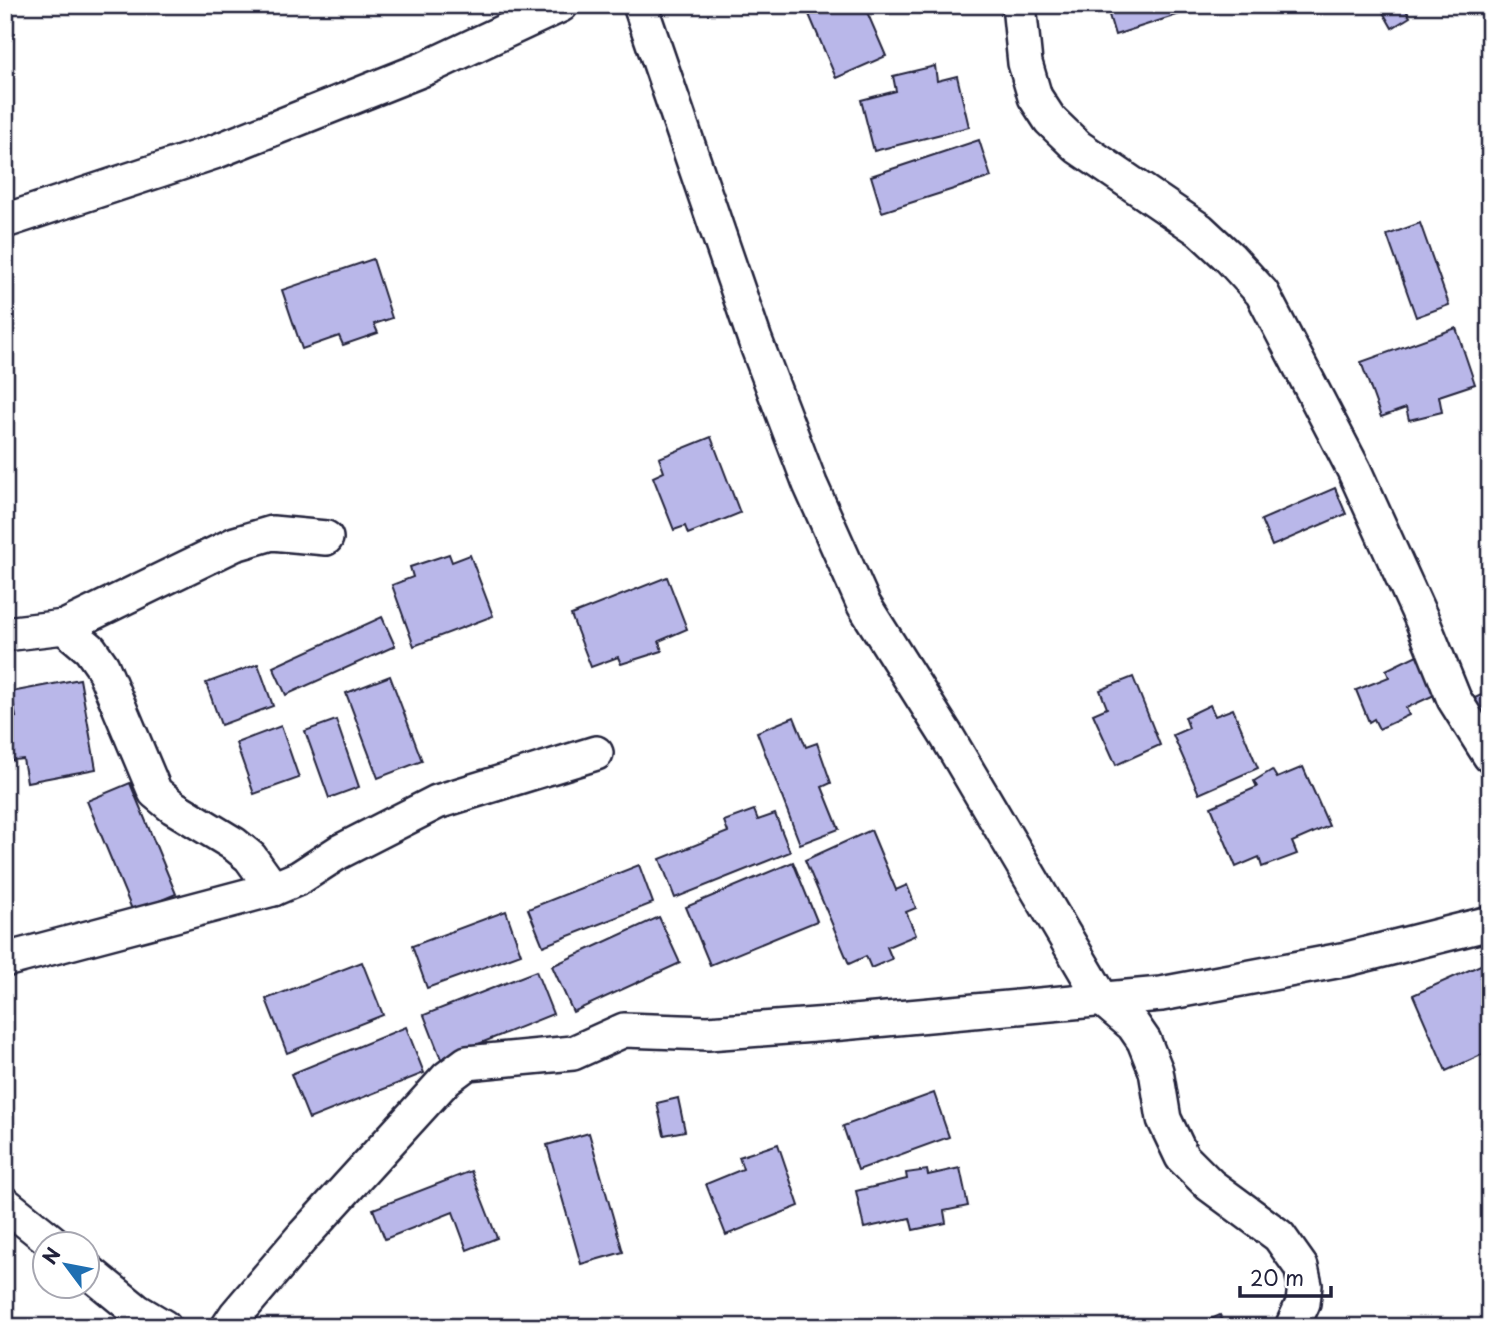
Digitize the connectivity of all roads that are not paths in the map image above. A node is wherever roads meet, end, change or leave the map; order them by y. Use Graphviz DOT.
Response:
graph roads {
  1 [pos="561,5"];
  2 [pos="640,5"];
  3 [pos="1019,5"];
  4 [pos="5,221"];
  5 [pos="326,538"];
  6 [pos="64,627"];
  7 [pos="5,634"];
  8 [pos="596,753"];
  9 [pos="1490,756"];
  10 [pos="273,889"];
  11 [pos="1490,923"];
  12 [pos="5,960"];
  13 [pos="1102,999"];
  14 [pos="5,1204"];
  15 [pos="38,1230"];
  16 [pos="102,1282"];
  17 [pos="164,1327"];
  18 [pos="228,1327"];
  19 [pos="1292,1327"];
  1 -- 4 [label="street"];
  2 -- 13 [label="street"];
  3 -- 9 [label="street"];
  5 -- 6 [label="street"];
  6 -- 7 [label="street"];
  6 -- 10 [label="street"];
  8 -- 10 [label="street"];
  10 -- 12 [label="street"];
  11 -- 13 [label="street"];
  13 -- 18 [label="street"];
  13 -- 19 [label="street"];
  14 -- 15 [label="street"];
  16 -- 17 [label="street"];
}
